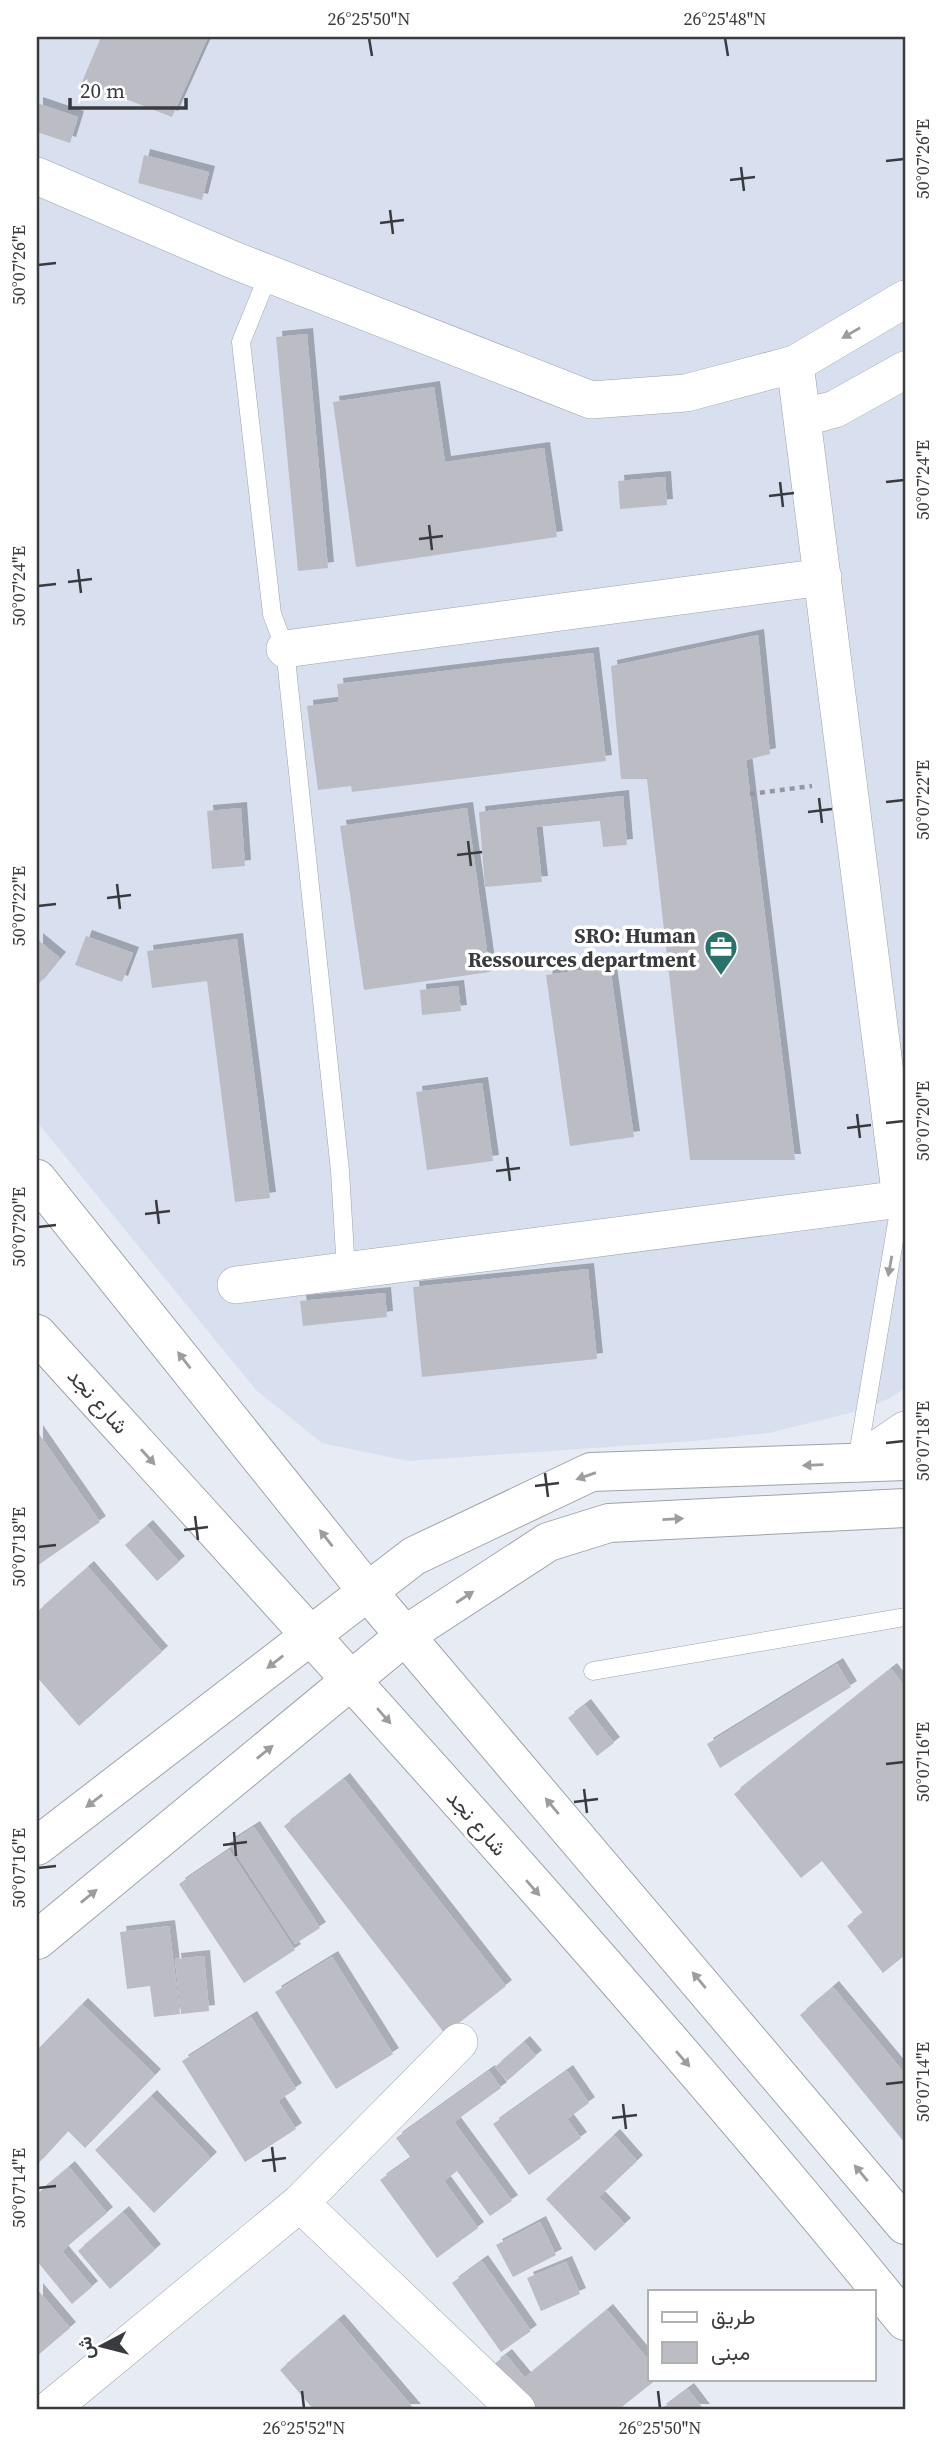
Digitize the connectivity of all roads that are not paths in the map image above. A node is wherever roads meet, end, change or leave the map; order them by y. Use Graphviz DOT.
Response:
graph roads {
  1 [pos="37,176"];
  2 [pos="269,273"];
  3 [pos="905,299"];
  4 [pos="795,365"];
  5 [pos="905,370"];
  6 [pos="802,418"];
  7 [pos="823,577"];
  8 [pos="285,649"];
  9 [pos="37,1179"];
  10 [pos="901,1199"];
  11 [pos="346,1271"];
  12 [pos="236,1285"];
  13 [pos="37,1334"];
  14 [pos="905,1430"];
  15 [pos="905,1461"];
  16 [pos="857,1464"];
  17 [pos="905,1508"];
  18 [pos="368,1592"];
  19 [pos="905,1617"];
  20 [pos="407,1634"];
  21 [pos="310,1635"];
  22 [pos="593,1671"];
  23 [pos="352,1680"];
  24 [pos="37,1846"];
  25 [pos="37,1940"];
  26 [pos="459,2042"];
  27 [pos="300,2203"];
  28 [pos="905,2225"];
  29 [pos="905,2321"];
  30 [pos="49,2410"];
  31 [pos="517,2410"];
  1 -- 2 [label="street"];
  2 -- 4 [label="street"];
  2 -- 8 [label="lane"];
  3 -- 4 [label="street, one-way"];
  4 -- 6 [label="street"];
  5 -- 6 [label="street"];
  6 -- 7 [label="street"];
  7 -- 8 [label="street"];
  7 -- 10 [label="street"];
  8 -- 11 [label="lane"];
  18 -- 9 [label="street, one-way"];
  10 -- 11 [label="street"];
  10 -- 16 [label="lane, one-way"];
  11 -- 12 [label="street"];
  13 -- 21 [label="street, شارع نجد, one-way"];
  14 -- 16 [label="street"];
  15 -- 16 [label="street"];
  16 -- 18 [label="street, one-way"];
  20 -- 17 [label="street, one-way"];
  18 -- 20 [label="street"];
  18 -- 21 [label="street"];
  19 -- 22 [label="lane"];
  20 -- 23 [label="street"];
  28 -- 20 [label="street, one-way"];
  21 -- 23 [label="street, شارع نجد"];
  21 -- 24 [label="street, one-way"];
  25 -- 23 [label="street, one-way"];
  23 -- 29 [label="street, شارع نجد, one-way"];
  26 -- 27 [label="street"];
  27 -- 30 [label="street"];
  27 -- 31 [label="street"];
}
